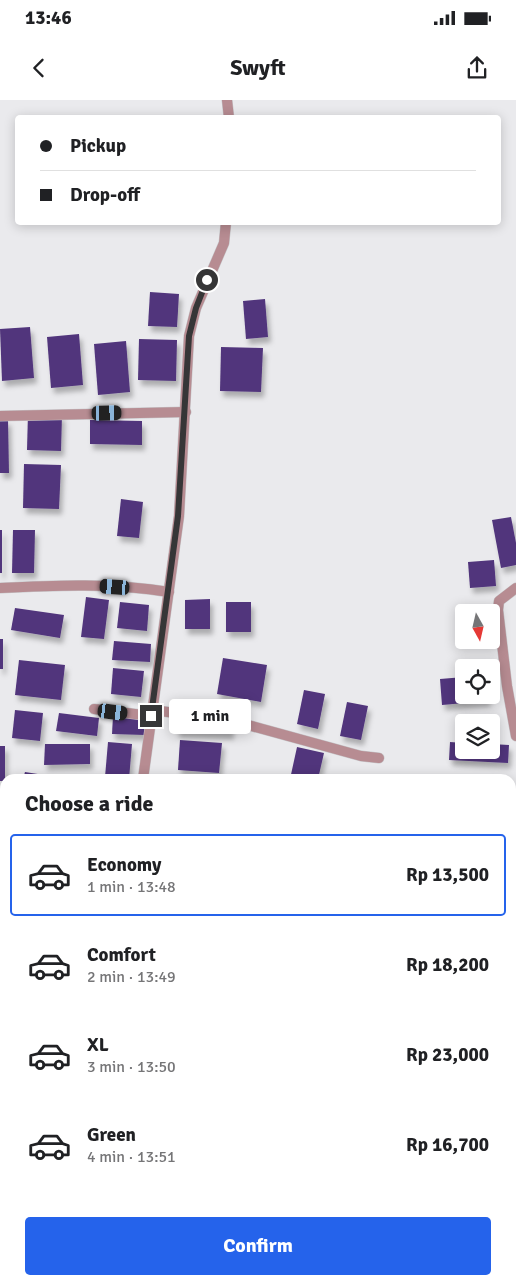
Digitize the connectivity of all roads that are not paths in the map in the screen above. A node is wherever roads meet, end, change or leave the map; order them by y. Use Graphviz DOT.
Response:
graph roads {
  1 [pos="227,100"];
  2 [pos="229,115"];
  3 [pos="226,225"];
  4 [pos="186,412"];
  5 [pos="0,416"];
  6 [pos="0,588"];
  7 [pos="516,588"];
  8 [pos="169,592"];
  9 [pos="94,709"];
  10 [pos="152,713"];
  11 [pos="516,736"];
  12 [pos="379,758"];
  13 [pos="144,774"];
  1 -- 2 [label="street"];
  3 -- 4 [label="street"];
  4 -- 5 [label="street"];
  4 -- 8 [label="street"];
  6 -- 8 [label="street"];
  7 -- 11 [label="street"];
  8 -- 10 [label="street"];
  9 -- 10 [label="street"];
  10 -- 12 [label="street"];
  10 -- 13 [label="street"];
}
